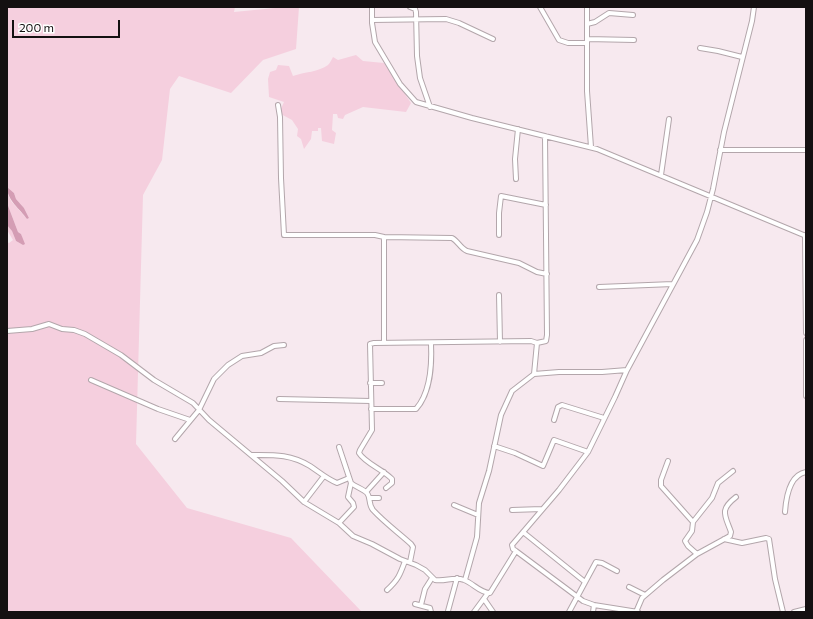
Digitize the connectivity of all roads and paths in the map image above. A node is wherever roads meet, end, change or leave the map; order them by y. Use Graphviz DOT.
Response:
graph roads {
  1 [pos="372,7"];
  2 [pos="410,7"];
  3 [pos="540,7"];
  4 [pos="587,7"];
  5 [pos="754,7"];
  6 [pos="415,8"];
  7 [pos="633,15"];
  8 [pos="416,19"];
  9 [pos="372,20"];
  10 [pos="587,24"];
  11 [pos="492,39"];
  12 [pos="634,40"];
  13 [pos="587,41"];
  14 [pos="700,48"];
  15 [pos="742,57"];
  16 [pos="278,105"];
  17 [pos="430,106"];
  18 [pos="669,119"];
  19 [pos="518,129"];
  20 [pos="545,136"];
  21 [pos="591,146"];
  22 [pos="720,150"];
  23 [pos="806,150"];
  24 [pos="661,175"];
  25 [pos="516,179"];
  26 [pos="712,196"];
  27 [pos="546,205"];
  28 [pos="499,235"];
  29 [pos="805,236"];
  30 [pos="384,237"];
  31 [pos="547,274"];
  32 [pos="673,284"];
  33 [pos="599,287"];
  34 [pos="499,295"];
  35 [pos="806,318"];
  36 [pos="7,331"];
  37 [pos="806,333"];
  38 [pos="806,340"];
  39 [pos="500,342"];
  40 [pos="384,343"];
  41 [pos="431,343"];
  42 [pos="536,343"];
  43 [pos="284,345"];
  44 [pos="627,370"];
  45 [pos="534,374"];
  46 [pos="91,380"];
  47 [pos="370,383"];
  48 [pos="382,383"];
  49 [pos="806,396"];
  50 [pos="279,399"];
  51 [pos="371,401"];
  52 [pos="371,409"];
  53 [pos="199,410"];
  54 [pos="604,418"];
  55 [pos="190,420"];
  56 [pos="554,420"];
  57 [pos="175,439"];
  58 [pos="494,446"];
  59 [pos="339,447"];
  60 [pos="588,452"];
  61 [pos="251,455"];
  62 [pos="668,461"];
  63 [pos="733,471"];
  64 [pos="384,472"];
  65 [pos="806,472"];
  66 [pos="324,476"];
  67 [pos="349,478"];
  68 [pos="351,483"];
  69 [pos="386,488"];
  70 [pos="366,492"];
  71 [pos="736,497"];
  72 [pos="369,498"];
  73 [pos="379,498"];
  74 [pos="304,502"];
  75 [pos="454,504"];
  76 [pos="542,509"];
  77 [pos="512,510"];
  78 [pos="785,512"];
  79 [pos="478,515"];
  80 [pos="693,522"];
  81 [pos="339,523"];
  82 [pos="523,532"];
  83 [pos="724,539"];
  84 [pos="516,551"];
  85 [pos="697,554"];
  86 [pos="405,561"];
  87 [pos="410,562"];
  88 [pos="617,572"];
  89 [pos="432,578"];
  90 [pos="457,578"];
  91 [pos="465,580"];
  92 [pos="585,582"];
  93 [pos="629,587"];
  94 [pos="387,590"];
  95 [pos="488,593"];
  96 [pos="645,595"];
  97 [pos="578,598"];
  98 [pos="484,599"];
  99 [pos="415,604"];
  100 [pos="421,605"];
  101 [pos="594,605"];
  102 [pos="806,609"];
  103 [pos="448,611"];
  104 [pos="431,612"];
  105 [pos="474,612"];
  106 [pos="493,612"];
  107 [pos="569,612"];
  108 [pos="593,612"];
  109 [pos="635,612"];
  110 [pos="783,612"];
  111 [pos="794,612"];
  1 -- 9 [label="street"];
  2 -- 6 [label="street"];
  3 -- 13 [label="street"];
  4 -- 10 [label="street"];
  5 -- 15 [label="street"];
  6 -- 8 [label="street"];
  7 -- 10 [label="street"];
  8 -- 9 [label="street"];
  8 -- 11 [label="street"];
  8 -- 17 [label="street"];
  9 -- 17 [label="street"];
  10 -- 13 [label="street"];
  12 -- 13 [label="street"];
  13 -- 21 [label="street"];
  14 -- 15 [label="street"];
  15 -- 22 [label="street"];
  16 -- 30 [label="street"];
  17 -- 19 [label="street"];
  18 -- 24 [label="street"];
  19 -- 20 [label="street"];
  19 -- 25 [label="street"];
  20 -- 21 [label="street"];
  20 -- 27 [label="street"];
  21 -- 24 [label="street"];
  22 -- 23 [label="street"];
  22 -- 26 [label="street"];
  24 -- 26 [label="street"];
  26 -- 29 [label="street"];
  26 -- 32 [label="street"];
  27 -- 28 [label="street"];
  27 -- 31 [label="street"];
  29 -- 35 [label="street"];
  30 -- 31 [label="street"];
  30 -- 40 [label="street"];
  31 -- 42 [label="street"];
  32 -- 33 [label="street"];
  32 -- 44 [label="street"];
  34 -- 39 [label="street"];
  35 -- 37 [label="street"];
  36 -- 53 [label="street"];
  38 -- 49 [label="street"];
  39 -- 41 [label="street"];
  39 -- 42 [label="street"];
  40 -- 41 [label="street"];
  40 -- 47 [label="street"];
  41 -- 52 [label="street"];
  42 -- 45 [label="street"];
  43 -- 53 [label="street"];
  44 -- 45 [label="street"];
  44 -- 54 [label="street"];
  45 -- 58 [label="street"];
  46 -- 55 [label="street"];
  47 -- 48 [label="street"];
  47 -- 51 [label="street"];
  50 -- 51 [label="street"];
  51 -- 52 [label="street"];
  52 -- 64 [label="street"];
  53 -- 55 [label="street"];
  53 -- 61 [label="street"];
  54 -- 56 [label="street"];
  54 -- 60 [label="street"];
  55 -- 57 [label="street"];
  58 -- 60 [label="street"];
  58 -- 79 [label="street"];
  59 -- 67 [label="street"];
  60 -- 76 [label="street"];
  61 -- 66 [label="street"];
  61 -- 74 [label="street"];
  62 -- 80 [label="street"];
  63 -- 80 [label="street"];
  64 -- 69 [label="street"];
  64 -- 70 [label="street"];
  65 -- 78 [label="street"];
  66 -- 67 [label="street"];
  66 -- 74 [label="street"];
  67 -- 68 [label="street"];
  68 -- 70 [label="street"];
  68 -- 81 [label="street"];
  70 -- 72 [label="street"];
  71 -- 83 [label="street"];
  72 -- 73 [label="street"];
  72 -- 87 [label="street"];
  74 -- 81 [label="street"];
  75 -- 79 [label="street"];
  76 -- 77 [label="street"];
  76 -- 82 [label="street"];
  79 -- 91 [label="street"];
  80 -- 85 [label="street"];
  81 -- 86 [label="street"];
  82 -- 84 [label="street"];
  82 -- 92 [label="street"];
  83 -- 85 [label="street"];
  83 -- 110 [label="street"];
  84 -- 95 [label="street"];
  84 -- 97 [label="street"];
  85 -- 96 [label="street"];
  86 -- 87 [label="street"];
  86 -- 94 [label="street"];
  87 -- 89 [label="street"];
  88 -- 92 [label="street"];
  89 -- 90 [label="street"];
  89 -- 100 [label="street"];
  90 -- 91 [label="street"];
  90 -- 103 [label="street"];
  91 -- 95 [label="street"];
  92 -- 97 [label="street"];
  93 -- 96 [label="street"];
  95 -- 98 [label="street"];
  96 -- 109 [label="street"];
  97 -- 101 [label="street"];
  97 -- 107 [label="street"];
  98 -- 105 [label="street"];
  98 -- 106 [label="street"];
  99 -- 100 [label="street"];
  100 -- 104 [label="street"];
  101 -- 108 [label="street"];
  101 -- 109 [label="street"];
  102 -- 111 [label="street"];
}
